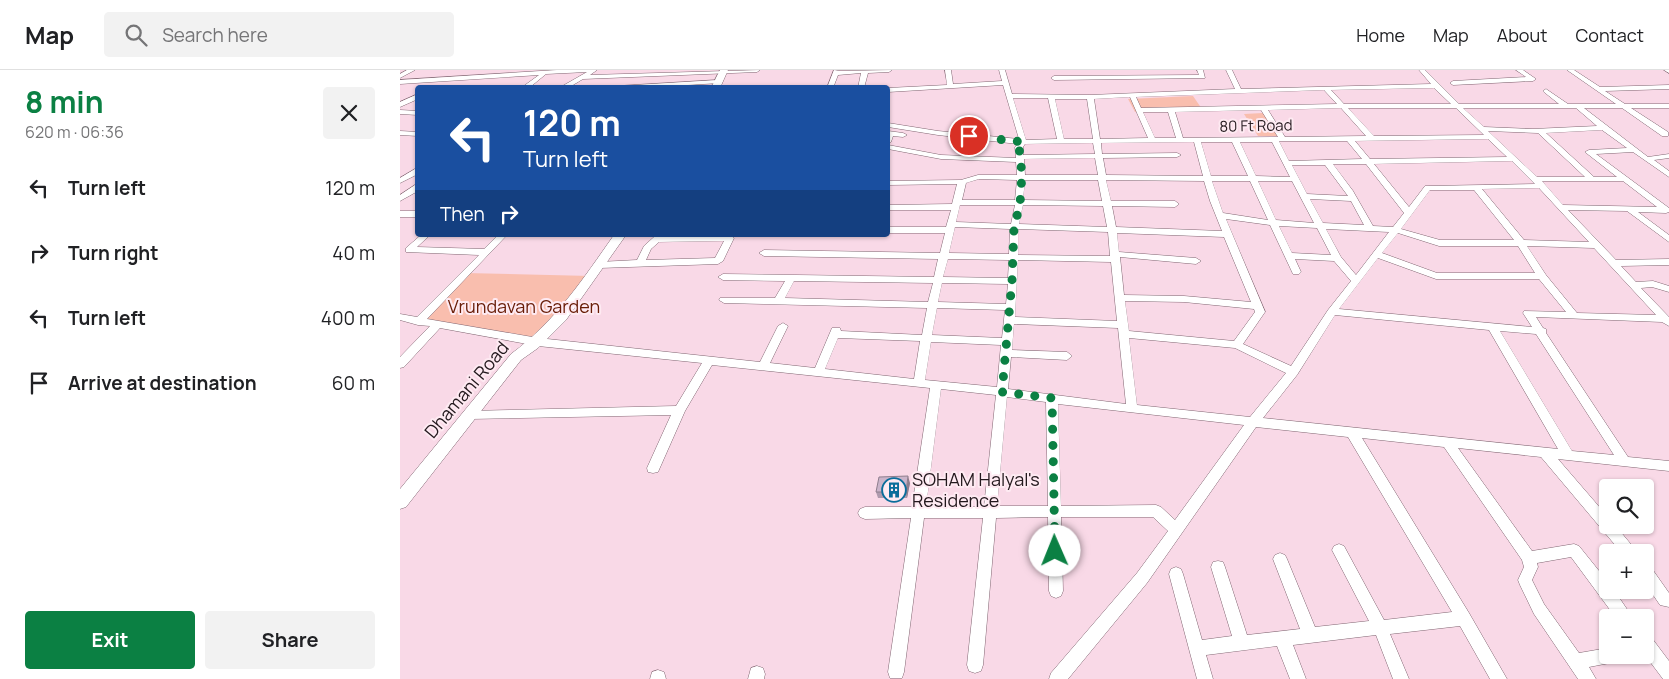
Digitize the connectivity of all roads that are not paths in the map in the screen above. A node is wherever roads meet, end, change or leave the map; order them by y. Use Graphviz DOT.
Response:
graph roads {
  1 [pos="412,70"];
  2 [pos="467,70"];
  3 [pos="490,70"];
  4 [pos="511,70"];
  5 [pos="586,70"];
  6 [pos="594,70"];
  7 [pos="757,70"];
  8 [pos="877,70"];
  9 [pos="889,70"];
  10 [pos="948,70"];
  11 [pos="1002,70"];
  12 [pos="1053,70"];
  13 [pos="1102,70"];
  14 [pos="1153,70"];
  15 [pos="1200,70"];
  16 [pos="1229,70"];
  17 [pos="1422,70"];
  18 [pos="1519,70"];
  19 [pos="1570,70"];
  20 [pos="723,71"];
  21 [pos="836,71"];
  22 [pos="865,71"];
  23 [pos="548,72"];
  24 [pos="400,76"];
  25 [pos="505,76"];
  26 [pos="582,77"];
  27 [pos="481,78"];
  28 [pos="1054,78"];
  29 [pos="1157,78"];
  30 [pos="1105,79"];
  31 [pos="449,80"];
  32 [pos="400,82"];
  33 [pos="1004,83"];
  34 [pos="1453,83"];
  35 [pos="440,85"];
  36 [pos="473,85"];
  37 [pos="528,85"];
  38 [pos="567,85"];
  39 [pos="716,85"];
  40 [pos="831,85"];
  41 [pos="862,85"];
  42 [pos="950,86"];
  43 [pos="1436,86"];
  44 [pos="1669,87"];
  45 [pos="1326,88"];
  46 [pos="1599,89"];
  47 [pos="890,90"];
  48 [pos="1239,90"];
  49 [pos="1546,91"];
  50 [pos="1202,92"];
  51 [pos="1164,93"];
  52 [pos="400,95"];
  53 [pos="1132,95"];
  54 [pos="1010,96"];
  55 [pos="415,97"];
  56 [pos="1054,97"];
  57 [pos="1090,97"];
  58 [pos="415,98"];
  59 [pos="400,105"];
  60 [pos="1576,105"];
  61 [pos="1342,106"];
  62 [pos="1457,106"];
  63 [pos="1566,106"];
  64 [pos="1623,106"];
  65 [pos="1669,106"];
  66 [pos="1211,108"];
  67 [pos="1263,108"];
  68 [pos="1140,110"];
  69 [pos="1171,110"];
  70 [pos="400,112"];
  71 [pos="415,113"];
  72 [pos="890,125"];
  73 [pos="1604,128"];
  74 [pos="1482,129"];
  75 [pos="1540,131"];
  76 [pos="890,132"];
  77 [pos="400,133"];
  78 [pos="415,134"];
  79 [pos="1665,134"];
  80 [pos="1370,137"];
  81 [pos="1490,137"];
  82 [pos="1348,138"];
  83 [pos="1284,139"];
  84 [pos="1152,140"];
  85 [pos="1235,140"];
  86 [pos="1274,140"];
  87 [pos="1061,141"];
  88 [pos="1097,141"];
  89 [pos="1180,141"];
  90 [pos="1197,141"];
  91 [pos="1021,144"];
  92 [pos="890,147"];
  93 [pos="1634,150"];
  94 [pos="1177,155"];
  95 [pos="1099,156"];
  96 [pos="1669,156"];
  97 [pos="1020,158"];
  98 [pos="1514,159"];
  99 [pos="1647,159"];
  100 [pos="1368,162"];
  101 [pos="1287,163"];
  102 [pos="1328,163"];
  103 [pos="415,173"];
  104 [pos="1669,175"];
  105 [pos="1021,178"];
  106 [pos="1102,178"];
  107 [pos="1208,178"];
  108 [pos="1252,178"];
  109 [pos="1591,178"];
  110 [pos="1295,179"];
  111 [pos="1628,179"];
  112 [pos="400,181"];
  113 [pos="962,182"];
  114 [pos="1538,182"];
  115 [pos="890,183"];
  116 [pos="1476,187"];
  117 [pos="415,189"];
  118 [pos="1305,196"];
  119 [pos="1354,198"];
  120 [pos="400,199"];
  121 [pos="956,204"];
  122 [pos="1020,204"];
  123 [pos="1175,204"];
  124 [pos="1107,205"];
  125 [pos="1561,207"];
  126 [pos="890,208"];
  127 [pos="1629,209"];
  128 [pos="1667,210"];
  129 [pos="1409,213"];
  130 [pos="400,214"];
  131 [pos="415,214"];
  132 [pos="1220,215"];
  133 [pos="1273,222"];
  134 [pos="1321,226"];
  135 [pos="950,227"];
  136 [pos="1014,228"];
  137 [pos="1112,228"];
  138 [pos="1370,229"];
  139 [pos="890,230"];
  140 [pos="1396,230"];
  141 [pos="1227,234"];
  142 [pos="424,237"];
  143 [pos="501,237"];
  144 [pos="619,237"];
  145 [pos="1669,239"];
  146 [pos="1521,243"];
  147 [pos="1596,245"];
  148 [pos="409,250"];
  149 [pos="486,252"];
  150 [pos="764,253"];
  151 [pos="946,254"];
  152 [pos="1378,255"];
  153 [pos="400,256"];
  154 [pos="1012,256"];
  155 [pos="1288,256"];
  156 [pos="1115,257"];
  157 [pos="1337,258"];
  158 [pos="1196,261"];
  159 [pos="1669,262"];
  160 [pos="640,263"];
  161 [pos="1613,264"];
  162 [pos="599,265"];
  163 [pos="1296,272"];
  164 [pos="1542,276"];
  165 [pos="723,277"];
  166 [pos="791,278"];
  167 [pos="937,280"];
  168 [pos="1012,281"];
  169 [pos="1357,282"];
  170 [pos="1633,285"];
  171 [pos="1669,290"];
  172 [pos="1120,298"];
  173 [pos="724,300"];
  174 [pos="779,302"];
  175 [pos="932,306"];
  176 [pos="1257,306"];
  177 [pos="1332,312"];
  178 [pos="1009,314"];
  179 [pos="1574,316"];
  180 [pos="400,318"];
  181 [pos="1667,321"];
  182 [pos="418,322"];
  183 [pos="437,325"];
  184 [pos="783,326"];
  185 [pos="1493,328"];
  186 [pos="1123,330"];
  187 [pos="1542,331"];
  188 [pos="925,337"];
  189 [pos="538,342"];
  190 [pos="1237,345"];
  191 [pos="1006,347"];
  192 [pos="1067,356"];
  193 [pos="708,361"];
  194 [pos="400,364"];
  195 [pos="763,367"];
  196 [pos="1293,372"];
  197 [pos="818,373"];
  198 [pos="919,384"];
  199 [pos="936,386"];
  200 [pos="1002,392"];
  201 [pos="1052,398"];
  202 [pos="1132,409"];
  203 [pos="679,410"];
  204 [pos="469,415"];
  205 [pos="1254,420"];
  206 [pos="1351,431"];
  207 [pos="1447,442"];
  208 [pos="1544,452"];
  209 [pos="1568,455"];
  210 [pos="1624,461"];
  211 [pos="1669,466"];
  212 [pos="653,468"];
  213 [pos="400,502"];
  214 [pos="917,512"];
  215 [pos="990,512"];
  216 [pos="1054,512"];
  217 [pos="865,513"];
  218 [pos="1177,531"];
  219 [pos="1622,544"];
  220 [pos="1339,550"];
  221 [pos="1529,558"];
  222 [pos="1280,559"];
  223 [pos="1218,567"];
  224 [pos="1176,574"];
  225 [pos="1654,585"];
  226 [pos="1056,590"];
  227 [pos="1669,600"];
  228 [pos="1619,609"];
  229 [pos="1464,618"];
  230 [pos="1380,628"];
  231 [pos="1310,635"];
  232 [pos="1282,638"];
  233 [pos="1242,643"];
  234 [pos="1196,648"];
  235 [pos="1654,656"];
  236 [pos="1599,657"];
  237 [pos="1576,661"];
  238 [pos="975,665"];
  239 [pos="896,672"];
  240 [pos="1669,674"];
  241 [pos="1057,679"];
  242 [pos="1205,679"];
  243 [pos="1298,679"];
  244 [pos="1402,679"];
  245 [pos="1499,679"];
  246 [pos="1588,679"];
  1 -- 24 [label="street"];
  2 -- 31 [label="street"];
  3 -- 27 [label="street"];
  4 -- 25 [label="street"];
  5 -- 23 [label="street"];
  6 -- 26 [label="street"];
  7 -- 20 [label="street"];
  8 -- 9 [label="street"];
  8 -- 22 [label="street"];
  10 -- 42 [label="street"];
  11 -- 33 [label="street"];
  12 -- 28 [label="street"];
  13 -- 30 [label="street"];
  14 -- 29 [label="street"];
  15 -- 29 [label="street"];
  16 -- 48 [label="street"];
  17 -- 43 [label="street"];
  18 -- 34 [label="street"];
  19 -- 46 [label="street"];
  20 -- 26 [label="street"];
  20 -- 39 [label="main road"];
  21 -- 22 [label="street"];
  21 -- 40 [label="street"];
  22 -- 41 [label="street"];
  23 -- 25 [label="street"];
  23 -- 37 [label="street"];
  25 -- 27 [label="street"];
  26 -- 38 [label="street"];
  27 -- 31 [label="street"];
  27 -- 36 [label="street"];
  28 -- 30 [label="street"];
  28 -- 56 [label="street"];
  29 -- 30 [label="street"];
  29 -- 51 [label="street"];
  31 -- 32 [label="street"];
  31 -- 35 [label="street"];
  33 -- 42 [label="street"];
  33 -- 54 [label="street"];
  42 -- 47 [label="street"];
  43 -- 45 [label="street"];
  43 -- 62 [label="street"];
  44 -- 46 [label="street"];
  45 -- 48 [label="street"];
  45 -- 61 [label="street"];
  46 -- 64 [label="street"];
  48 -- 50 [label="street"];
  49 -- 63 [label="street"];
  50 -- 51 [label="street"];
  50 -- 66 [label="street"];
  51 -- 53 [label="street"];
  52 -- 55 [label="street"];
  53 -- 57 [label="street"];
  53 -- 68 [label="street"];
  54 -- 56 [label="street"];
  54 -- 91 [label="street"];
  56 -- 57 [label="street"];
  56 -- 87 [label="street"];
  57 -- 88 [label="street"];
  58 -- 59 [label="street"];
  60 -- 63 [label="street"];
  60 -- 64 [label="street"];
  60 -- 73 [label="street"];
  61 -- 62 [label="street"];
  61 -- 67 [label="street"];
  61 -- 80 [label="street"];
  62 -- 63 [label="street"];
  62 -- 74 [label="street"];
  64 -- 65 [label="street"];
  64 -- 79 [label="street"];
  66 -- 67 [label="street"];
  66 -- 69 [label="street"];
  67 -- 83 [label="street"];
  68 -- 69 [label="street"];
  68 -- 84 [label="street"];
  69 -- 89 [label="street"];
  70 -- 71 [label="street"];
  72 -- 91 [label="street"];
  73 -- 75 [label="street"];
  73 -- 93 [label="street"];
  74 -- 75 [label="street"];
  74 -- 81 [label="street"];
  75 -- 109 [label="street"];
  76 -- 91 [label="street"];
  77 -- 78 [label="street"];
  80 -- 81 [label="street, 80 Ft Road"];
  80 -- 82 [label="street, 80 Ft Road"];
  81 -- 98 [label="street"];
  82 -- 83 [label="street, 80 Ft Road"];
  82 -- 100 [label="street"];
  83 -- 86 [label="street, 80 Ft Road"];
  84 -- 88 [label="street, 80 Ft Road"];
  84 -- 89 [label="street, 80 Ft Road"];
  85 -- 86 [label="street, 80 Ft Road"];
  85 -- 90 [label="street, 80 Ft Road"];
  85 -- 108 [label="street"];
  86 -- 101 [label="street"];
  87 -- 88 [label="street, 80 Ft Road"];
  87 -- 91 [label="street, 80 Ft Road"];
  88 -- 95 [label="street"];
  89 -- 90 [label="street, 80 Ft Road"];
  90 -- 107 [label="street"];
  91 -- 97 [label="street"];
  92 -- 97 [label="street"];
  93 -- 99 [label="street"];
  93 -- 111 [label="street"];
  94 -- 95 [label="street"];
  95 -- 97 [label="street"];
  95 -- 106 [label="street"];
  96 -- 99 [label="street"];
  97 -- 105 [label="street"];
  98 -- 100 [label="street"];
  98 -- 114 [label="street"];
  99 -- 104 [label="street"];
  100 -- 102 [label="street"];
  100 -- 129 [label="street"];
  101 -- 102 [label="street"];
  101 -- 110 [label="street"];
  102 -- 119 [label="street"];
  103 -- 112 [label="street"];
  105 -- 106 [label="street"];
  105 -- 113 [label="street"];
  105 -- 122 [label="street"];
  106 -- 107 [label="street"];
  106 -- 124 [label="street"];
  107 -- 108 [label="street"];
  107 -- 132 [label="street"];
  108 -- 110 [label="street"];
  108 -- 133 [label="street"];
  109 -- 111 [label="street"];
  109 -- 114 [label="street"];
  110 -- 118 [label="street"];
  111 -- 128 [label="street"];
  113 -- 115 [label="street"];
  113 -- 121 [label="street"];
  114 -- 116 [label="street"];
  114 -- 125 [label="street"];
  116 -- 129 [label="street"];
  116 -- 146 [label="street"];
  117 -- 120 [label="street"];
  118 -- 119 [label="street"];
  118 -- 134 [label="street"];
  119 -- 138 [label="street"];
  121 -- 122 [label="street"];
  121 -- 126 [label="street"];
  121 -- 135 [label="street"];
  122 -- 124 [label="street"];
  122 -- 136 [label="street"];
  123 -- 124 [label="street"];
  124 -- 137 [label="street"];
  125 -- 127 [label="street"];
  125 -- 147 [label="street"];
  127 -- 128 [label="street"];
  127 -- 145 [label="street"];
  129 -- 140 [label="street"];
  130 -- 131 [label="street"];
  132 -- 133 [label="street"];
  132 -- 141 [label="street"];
  133 -- 134 [label="street"];
  133 -- 155 [label="street"];
  134 -- 138 [label="street"];
  134 -- 157 [label="street"];
  135 -- 136 [label="street"];
  135 -- 139 [label="street"];
  135 -- 151 [label="street"];
  136 -- 137 [label="street"];
  136 -- 154 [label="street"];
  137 -- 141 [label="street"];
  137 -- 156 [label="street"];
  138 -- 140 [label="street"];
  140 -- 146 [label="street"];
  140 -- 152 [label="street"];
  141 -- 176 [label="street"];
  142 -- 148 [label="street"];
  143 -- 149 [label="street"];
  144 -- 162 [label="main road, Dhamani Road"];
  146 -- 147 [label="street"];
  146 -- 164 [label="street"];
  147 -- 161 [label="street"];
  148 -- 149 [label="street"];
  148 -- 153 [label="street"];
  149 -- 182 [label="street"];
  150 -- 151 [label="street"];
  151 -- 154 [label="street"];
  151 -- 167 [label="street"];
  152 -- 164 [label="street"];
  152 -- 169 [label="street"];
  154 -- 156 [label="street"];
  154 -- 168 [label="street"];
  155 -- 157 [label="street"];
  155 -- 163 [label="street"];
  156 -- 158 [label="street"];
  156 -- 172 [label="street"];
  157 -- 169 [label="street"];
  159 -- 161 [label="street"];
  160 -- 162 [label="street"];
  161 -- 170 [label="street"];
  162 -- 189 [label="main road, Dhamani Road"];
  164 -- 179 [label="street"];
  165 -- 166 [label="street"];
  166 -- 167 [label="street"];
  166 -- 174 [label="street"];
  167 -- 168 [label="street"];
  167 -- 175 [label="street"];
  168 -- 178 [label="street"];
  169 -- 177 [label="street"];
  170 -- 171 [label="street"];
  170 -- 181 [label="street"];
  172 -- 176 [label="street"];
  172 -- 186 [label="street"];
  173 -- 174 [label="street"];
  174 -- 175 [label="street"];
  175 -- 178 [label="street"];
  175 -- 188 [label="street"];
  176 -- 190 [label="street"];
  177 -- 185 [label="street"];
  177 -- 196 [label="street"];
  178 -- 186 [label="street"];
  178 -- 191 [label="street"];
  179 -- 181 [label="street"];
  179 -- 187 [label="street"];
  180 -- 182 [label="street"];
  182 -- 183 [label="street"];
  183 -- 189 [label="street"];
  183 -- 194 [label="street"];
  184 -- 195 [label="street"];
  185 -- 187 [label="street"];
  185 -- 209 [label="street"];
  186 -- 190 [label="street"];
  186 -- 202 [label="street"];
  187 -- 210 [label="street"];
  188 -- 191 [label="street"];
  188 -- 197 [label="street"];
  188 -- 198 [label="street"];
  189 -- 193 [label="street"];
  189 -- 204 [label="main road, Dhamani Road"];
  190 -- 196 [label="street"];
  191 -- 192 [label="street"];
  191 -- 200 [label="street"];
  193 -- 195 [label="street"];
  193 -- 203 [label="street"];
  195 -- 197 [label="street"];
  196 -- 205 [label="street"];
  197 -- 198 [label="street"];
  198 -- 199 [label="street"];
  199 -- 200 [label="street"];
  199 -- 214 [label="street"];
  200 -- 201 [label="street"];
  200 -- 215 [label="street"];
  201 -- 202 [label="street"];
  201 -- 216 [label="street"];
  202 -- 205 [label="street"];
  203 -- 204 [label="street"];
  203 -- 212 [label="street"];
  204 -- 213 [label="main road, Dhamani Road"];
  205 -- 206 [label="street"];
  205 -- 218 [label="street"];
  206 -- 207 [label="street"];
  206 -- 229 [label="street"];
  207 -- 208 [label="street"];
  207 -- 221 [label="street"];
  208 -- 209 [label="street"];
  208 -- 219 [label="street"];
  209 -- 210 [label="street"];
  210 -- 211 [label="street"];
  214 -- 215 [label="street"];
  214 -- 217 [label="street"];
  214 -- 239 [label="street"];
  215 -- 216 [label="street"];
  215 -- 238 [label="street"];
  216 -- 218 [label="street"];
  216 -- 226 [label="street"];
  218 -- 241 [label="street"];
  220 -- 230 [label="street"];
  221 -- 228 [label="street"];
  221 -- 237 [label="street"];
  222 -- 231 [label="street"];
  223 -- 233 [label="street"];
  224 -- 234 [label="street"];
  225 -- 227 [label="street"];
  229 -- 230 [label="street"];
  229 -- 245 [label="street"];
  230 -- 231 [label="street"];
  230 -- 244 [label="street"];
  231 -- 232 [label="street"];
  232 -- 233 [label="street"];
  232 -- 243 [label="street"];
  233 -- 234 [label="street"];
  234 -- 242 [label="street"];
  235 -- 240 [label="street"];
  236 -- 237 [label="street"];
  237 -- 246 [label="street"];
}
